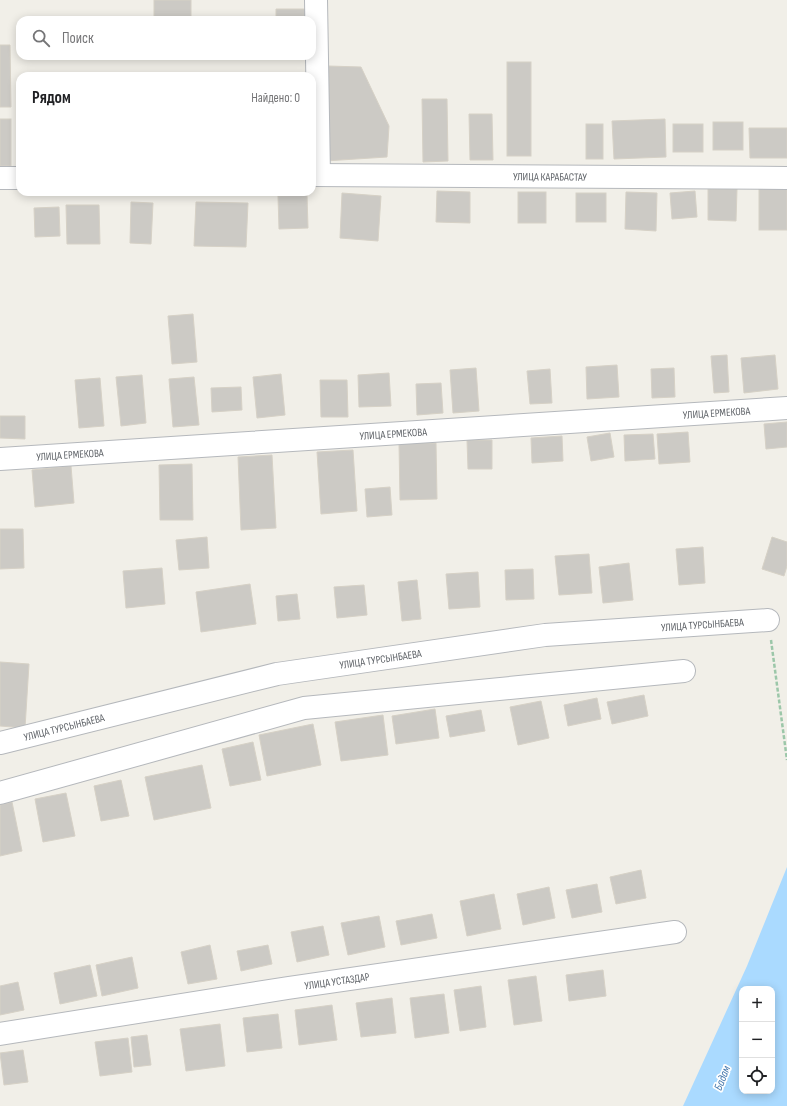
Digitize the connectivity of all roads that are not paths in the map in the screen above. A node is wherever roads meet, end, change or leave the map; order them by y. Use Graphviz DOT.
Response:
graph roads {
  1 [pos="316,0"];
  2 [pos="316,175"];
  3 [pos="0,178"];
  4 [pos="16,178"];
  5 [pos="787,178"];
  6 [pos="787,408"];
  7 [pos="0,459"];
  8 [pos="768,620"];
  9 [pos="684,671"];
  10 [pos="0,743"];
  11 [pos="0,793"];
  12 [pos="675,932"];
  13 [pos="0,1034"];
  1 -- 2 [label="street"];
  2 -- 5 [label="street, УЛИЦА КАРАБАСТАУ"];
  3 -- 4 [label="street"];
  6 -- 7 [label="street, УЛИЦА ЕРМЕКОВА"];
  8 -- 10 [label="street, УЛИЦА ТУРСЫНБАЕВА"];
  9 -- 11 [label="street"];
  12 -- 13 [label="street, УЛИЦА УСТАЗДАР"];
}
